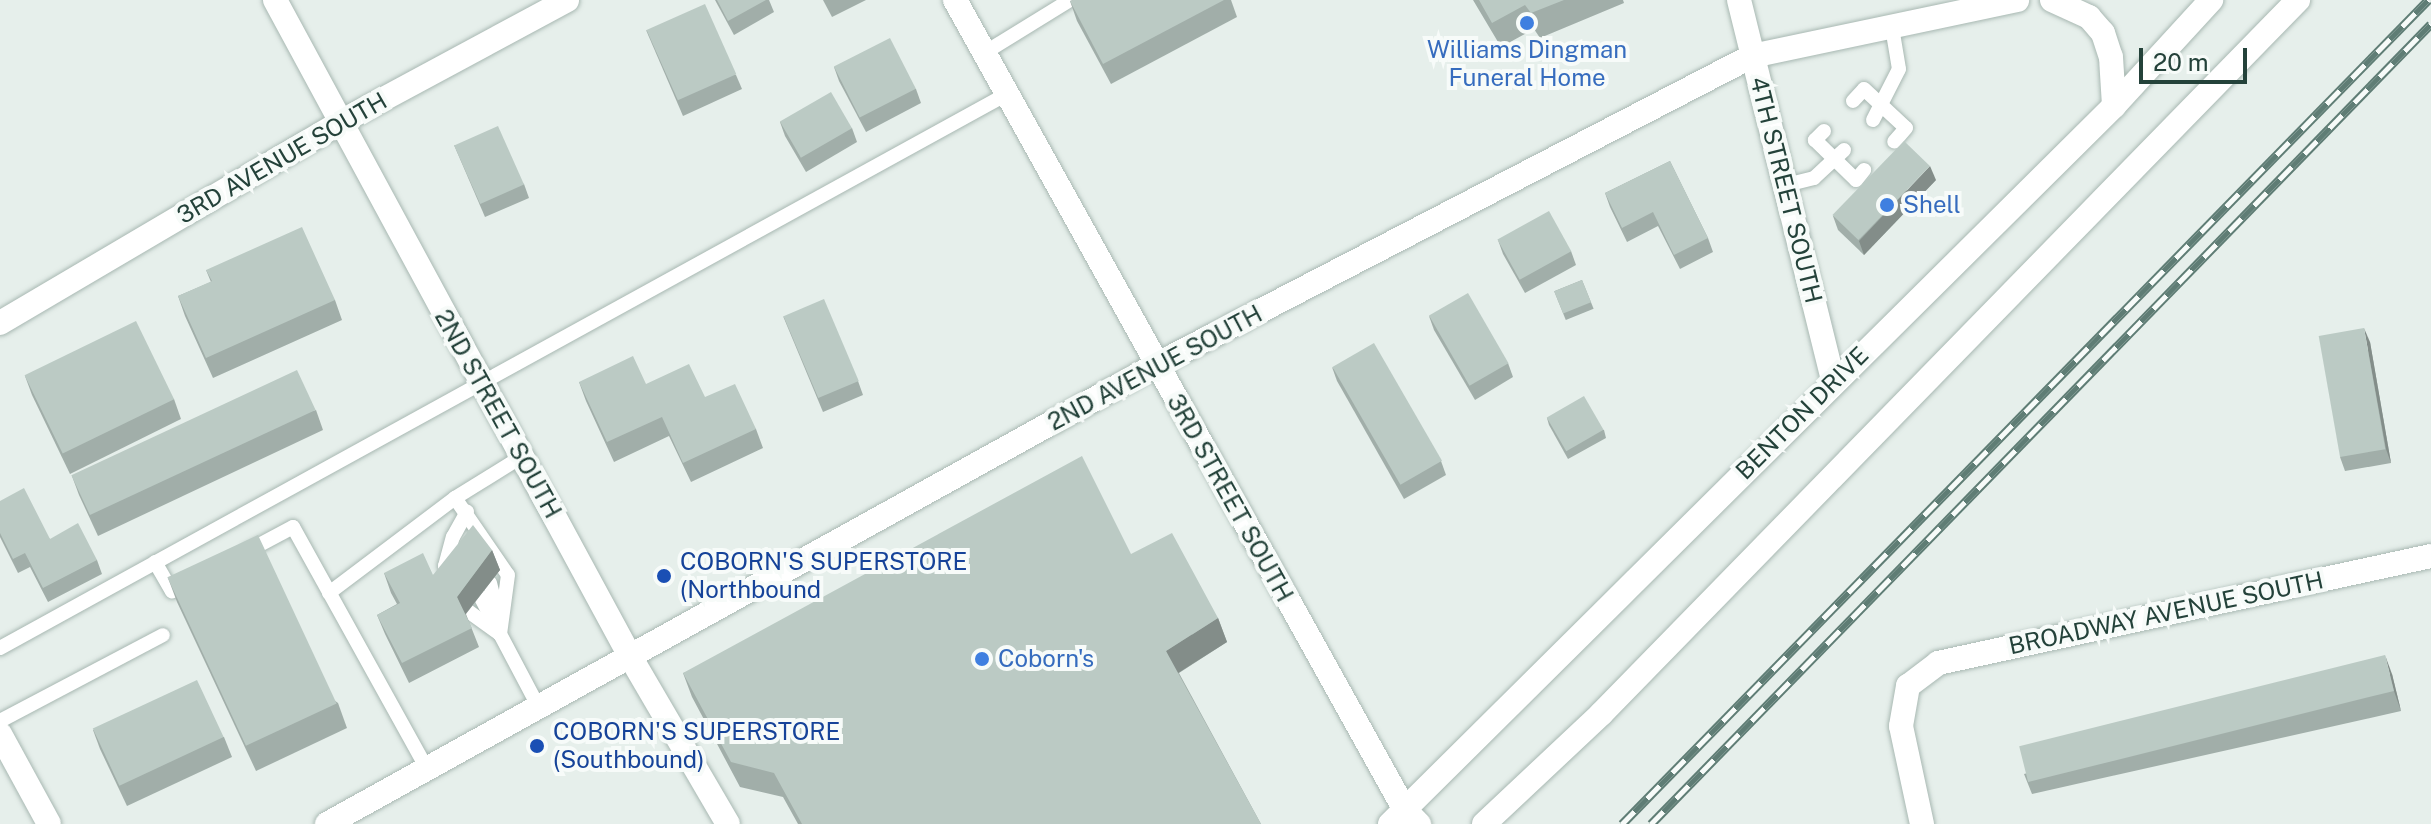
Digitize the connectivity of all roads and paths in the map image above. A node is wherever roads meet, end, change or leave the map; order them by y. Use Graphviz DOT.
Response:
graph roads {
  1 [pos="275,0"];
  2 [pos="567,0"];
  3 [pos="955,0"];
  4 [pos="1070,0"];
  5 [pos="1739,0"];
  6 [pos="2017,0"];
  7 [pos="2052,0"];
  8 [pos="2211,0"];
  9 [pos="2298,0"];
  10 [pos="1892,27"];
  11 [pos="984,53"];
  12 [pos="1752,56"];
  13 [pos="1007,94"];
  14 [pos="1853,101"];
  15 [pos="2114,106"];
  16 [pos="1883,108"];
  17 [pos="1873,120"];
  18 [pos="339,123"];
  19 [pos="1824,131"];
  20 [pos="1894,142"];
  21 [pos="1840,155"];
  22 [pos="1864,170"];
  23 [pos="1786,185"];
  24 [pos="0,323"];
  25 [pos="1156,365"];
  26 [pos="1833,381"];
  27 [pos="480,382"];
  28 [pos="521,457"];
  29 [pos="455,498"];
  30 [pos="467,512"];
  31 [pos="453,537"];
  32 [pos="474,553"];
  33 [pos="239,555"];
  34 [pos="2431,556"];
  35 [pos="155,562"];
  36 [pos="464,566"];
  37 [pos="199,577"];
  38 [pos="452,581"];
  39 [pos="490,583"];
  40 [pos="329,593"];
  41 [pos="480,596"];
  42 [pos="468,611"];
  43 [pos="500,634"];
  44 [pos="163,635"];
  45 [pos="0,648"];
  46 [pos="631,658"];
  47 [pos="539,708"];
  48 [pos="0,721"];
  49 [pos="0,734"];
  50 [pos="427,769"];
  51 [pos="353,818"];
  52 [pos="1405,819"];
  53 [pos="49,824"];
  54 [pos="327,824"];
  55 [pos="728,824"];
  56 [pos="1484,824"];
  57 [pos="1922,824"];
  1 -- 18 [label="street, 2ND STREET SOUTH"];
  2 -- 18 [label="street, 3RD AVENUE SOUTH"];
  3 -- 11 [label="street, 3RD STREET SOUTH"];
  4 -- 11 [label="lane"];
  5 -- 12 [label="street, 4TH STREET SOUTH"];
  6 -- 10 [label="street, 2ND AVENUE SOUTH"];
  7 -- 15 [label="street"];
  8 -- 15 [label="street, BENTON DRIVE"];
  9 -- 56 [label="street"];
  10 -- 12 [label="street, 2ND AVENUE SOUTH"];
  10 -- 16 [label="lane"];
  11 -- 13 [label="street, 3RD STREET SOUTH"];
  12 -- 23 [label="street, 4TH STREET SOUTH"];
  12 -- 25 [label="street, 2ND AVENUE SOUTH"];
  13 -- 25 [label="street, 3RD STREET SOUTH"];
  13 -- 27 [label="lane"];
  14 -- 16 [label="lane"];
  15 -- 26 [label="street, BENTON DRIVE"];
  16 -- 17 [label="lane"];
  16 -- 20 [label="lane"];
  18 -- 24 [label="street, 3RD AVENUE SOUTH"];
  18 -- 27 [label="street, 2ND STREET SOUTH"];
  19 -- 21 [label="lane"];
  21 -- 22 [label="lane"];
  21 -- 23 [label="lane"];
  23 -- 26 [label="street, 4TH STREET SOUTH"];
  25 -- 46 [label="street, 2ND AVENUE SOUTH"];
  25 -- 52 [label="street, 3RD STREET SOUTH"];
  26 -- 52 [label="street, BENTON DRIVE"];
  27 -- 28 [label="street, 2ND STREET SOUTH"];
  27 -- 35 [label="lane"];
  28 -- 29 [label="lane"];
  28 -- 46 [label="street, 2ND STREET SOUTH"];
  29 -- 30 [label="lane"];
  29 -- 40 [label="lane"];
  30 -- 31 [label="lane"];
  30 -- 43 [label="lane"];
  31 -- 32 [label="lane"];
  31 -- 36 [label="lane"];
  31 -- 38 [label="lane"];
  33 -- 40 [label="lane"];
  34 -- 57 [label="street, BROADWAY AVENUE SOUTH"];
  35 -- 37 [label="lane"];
  35 -- 45 [label="lane"];
  39 -- 43 [label="lane"];
  40 -- 50 [label="lane"];
  41 -- 43 [label="lane"];
  42 -- 43 [label="lane"];
  43 -- 47 [label="lane"];
  44 -- 48 [label="lane"];
  46 -- 47 [label="street, 2ND AVENUE SOUTH"];
  46 -- 55 [label="street, 2ND STREET SOUTH"];
  47 -- 50 [label="street, 2ND AVENUE SOUTH"];
  49 -- 53 [label="street"];
  50 -- 51 [label="street, 2ND AVENUE SOUTH"];
  51 -- 54 [label="street, 2ND AVENUE SOUTH"];
}
